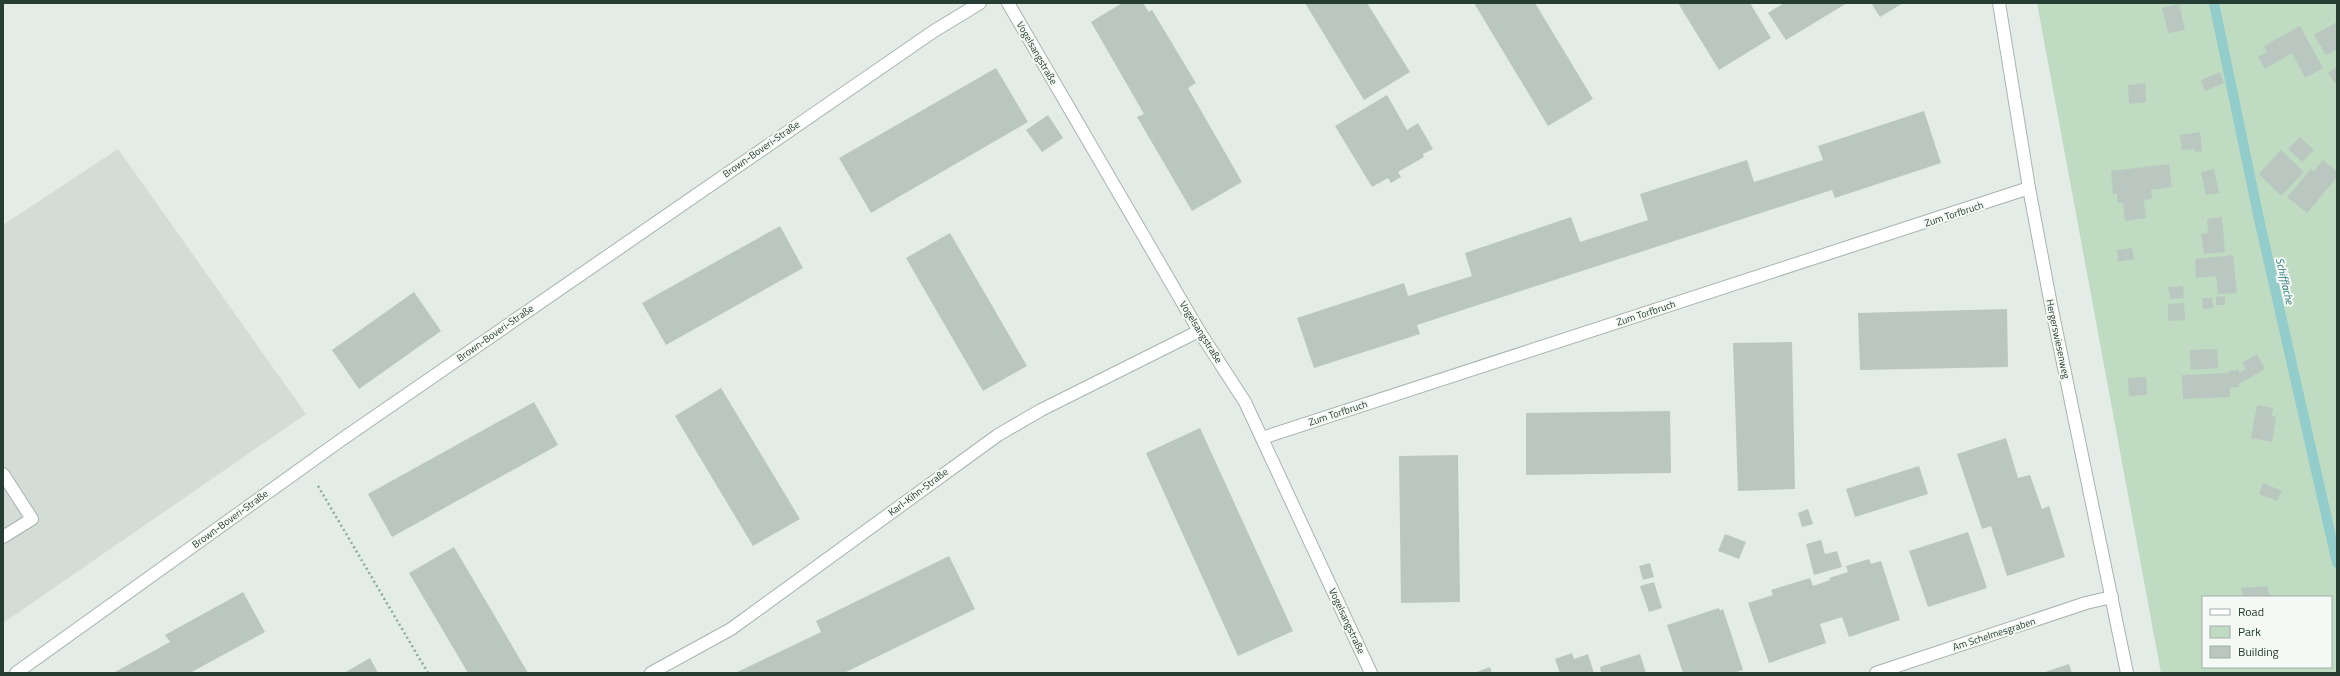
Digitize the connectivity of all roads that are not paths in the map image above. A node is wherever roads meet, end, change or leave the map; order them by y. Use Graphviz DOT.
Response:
graph roads {
  1 [pos="980,3"];
  2 [pos="1008,3"];
  3 [pos="1999,3"];
  4 [pos="2029,188"];
  5 [pos="1199,331"];
  6 [pos="1262,438"];
  7 [pos="3,474"];
  8 [pos="3,537"];
  9 [pos="2112,597"];
  10 [pos="16,673"];
  11 [pos="651,673"];
  12 [pos="1371,673"];
  13 [pos="1876,673"];
  14 [pos="2127,673"];
  1 -- 10 [label="street, Brown-Boveri-Straße"];
  2 -- 5 [label="street, Vogelsangstraße"];
  3 -- 4 [label="street, Hergerswiesenweg"];
  4 -- 6 [label="street, Zum Torfbruch"];
  4 -- 9 [label="street, Hergerswiesenweg"];
  5 -- 6 [label="street, Vogelsangstraße"];
  5 -- 11 [label="street, Karl-Kihn-Straße"];
  6 -- 12 [label="street, Vogelsangstraße"];
  7 -- 8 [label="street"];
  9 -- 13 [label="street, Am Schelmesgraben"];
  9 -- 14 [label="street, Hergerswiesenweg"];
}
